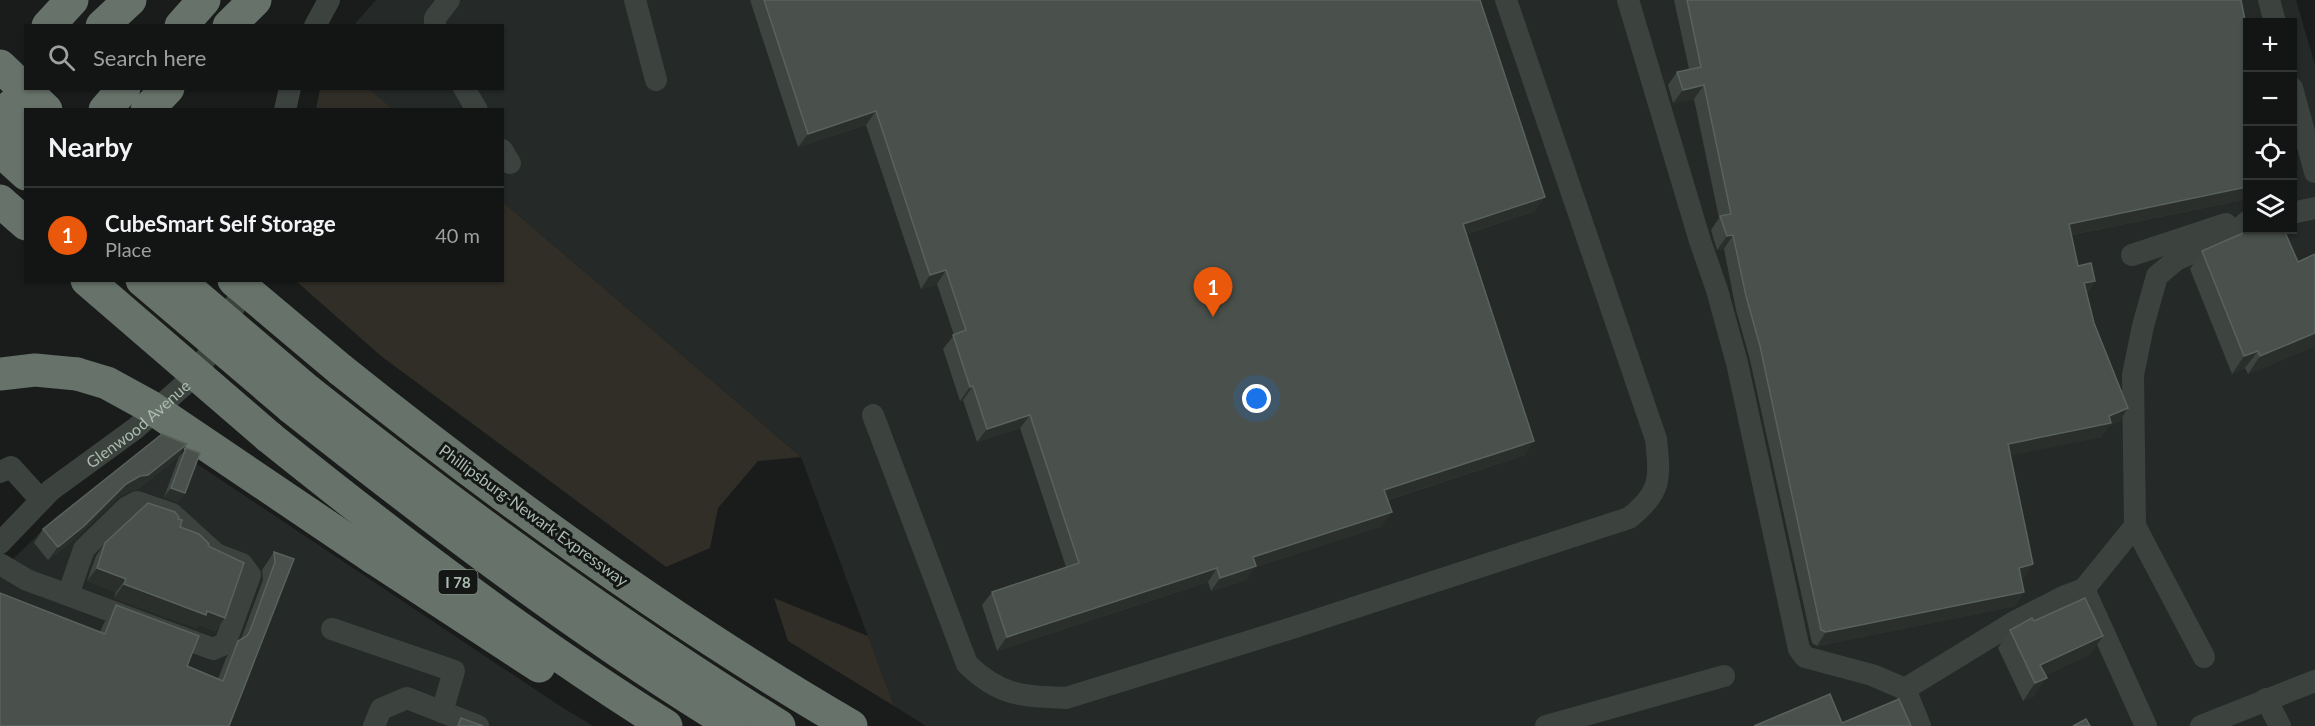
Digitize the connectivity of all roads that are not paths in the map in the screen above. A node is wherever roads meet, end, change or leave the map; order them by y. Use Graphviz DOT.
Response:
graph roads {
  1 [pos="72,0"];
  2 [pos="204,0"];
  3 [pos="255,0"];
  4 [pos="329,0"];
  5 [pos="449,0"];
  6 [pos="635,0"];
  7 [pos="1506,0"];
  8 [pos="1629,0"];
  9 [pos="2269,0"];
  10 [pos="2274,18"];
  11 [pos="50,24"];
  12 [pos="183,24"];
  13 [pos="232,24"];
  14 [pos="316,24"];
  15 [pos="435,24"];
  16 [pos="0,66"];
  17 [pos="24,80"];
  18 [pos="656,80"];
  19 [pos="24,89"];
  20 [pos="25,90"];
  21 [pos="122,90"];
  22 [pos="166,90"];
  23 [pos="290,90"];
  24 [pos="465,90"];
  25 [pos="2297,106"];
  26 [pos="11,107"];
  27 [pos="44,108"];
  28 [pos="107,108"];
  29 [pos="149,108"];
  30 [pos="286,108"];
  31 [pos="476,108"];
  32 [pos="24,136"];
  33 [pos="0,150"];
  34 [pos="24,172"];
  35 [pos="2315,172"];
  36 [pos="24,197"];
  37 [pos="0,201"];
  38 [pos="0,207"];
  39 [pos="2315,208"];
  40 [pos="2297,212"];
  41 [pos="0,219"];
  42 [pos="2243,220"];
  43 [pos="24,223"];
  44 [pos="2243,223"];
  45 [pos="24,224"];
  46 [pos="2132,255"];
  47 [pos="89,282"];
  48 [pos="145,282"];
  49 [pos="180,282"];
  50 [pos="236,282"];
  51 [pos="247,282"];
  52 [pos="0,374"];
  53 [pos="300,399"];
  54 [pos="873,415"];
  55 [pos="0,472"];
  56 [pos="40,500"];
  57 [pos="2135,525"];
  58 [pos="0,543"];
  59 [pos="0,564"];
  60 [pos="2084,589"];
  61 [pos="68,595"];
  62 [pos="332,629"];
  63 [pos="2204,657"];
  64 [pos="1724,676"];
  65 [pos="2315,681"];
  66 [pos="1905,689"];
  67 [pos="2266,699"];
  68 [pos="442,712"];
  69 [pos="838,718"];
  70 [pos="660,722"];
  71 [pos="374,726"];
  72 [pos="478,726"];
  73 [pos="734,726"];
  74 [pos="779,726"];
  75 [pos="1546,726"];
  76 [pos="1920,726"];
  77 [pos="2146,726"];
  78 [pos="2201,726"];
  79 [pos="2280,726"];
  1 -- 11 [label="highway"];
  2 -- 12 [label="highway"];
  3 -- 13 [label="highway"];
  4 -- 14 [label="street"];
  5 -- 15 [label="street"];
  6 -- 18 [label="street"];
  7 -- 54 [label="street"];
  8 -- 66 [label="street"];
  9 -- 10 [label="street"];
  16 -- 19 [label="highway, bridge"];
  17 -- 26 [label="highway"];
  20 -- 27 [label="highway, bridge"];
  21 -- 28 [label="highway"];
  22 -- 29 [label="highway"];
  23 -- 30 [label="street"];
  24 -- 31 [label="street"];
  25 -- 35 [label="street"];
  26 -- 32 [label="highway"];
  33 -- 34 [label="highway"];
  36 -- 41 [label="highway"];
  37 -- 43 [label="highway, bridge"];
  38 -- 45 [label="highway, bridge"];
  39 -- 40 [label="street"];
  42 -- 46 [label="street"];
  44 -- 57 [label="street"];
  47 -- 70 [label="highway, I 78, bridge"];
  48 -- 53 [label="highway, I 78, bridge"];
  49 -- 53 [label="highway, I 78, bridge"];
  50 -- 69 [label="highway, Phillipsburg-Newark Expressway, bridge"];
  51 -- 56 [label="street, Glenwood Avenue"];
  52 -- 70 [label="highway, bridge"];
  53 -- 73 [label="highway, I 78"];
  53 -- 74 [label="highway, I 78"];
  55 -- 56 [label="street"];
  56 -- 58 [label="street, Glenwood Avenue"];
  57 -- 60 [label="street"];
  57 -- 63 [label="street"];
  59 -- 61 [label="street"];
  60 -- 66 [label="street"];
  60 -- 77 [label="street"];
  61 -- 61 [label="street"];
  62 -- 68 [label="street"];
  64 -- 75 [label="street"];
  65 -- 67 [label="street"];
  66 -- 76 [label="street"];
  67 -- 78 [label="street"];
  67 -- 79 [label="street"];
  68 -- 71 [label="street"];
  68 -- 72 [label="street"];
}
